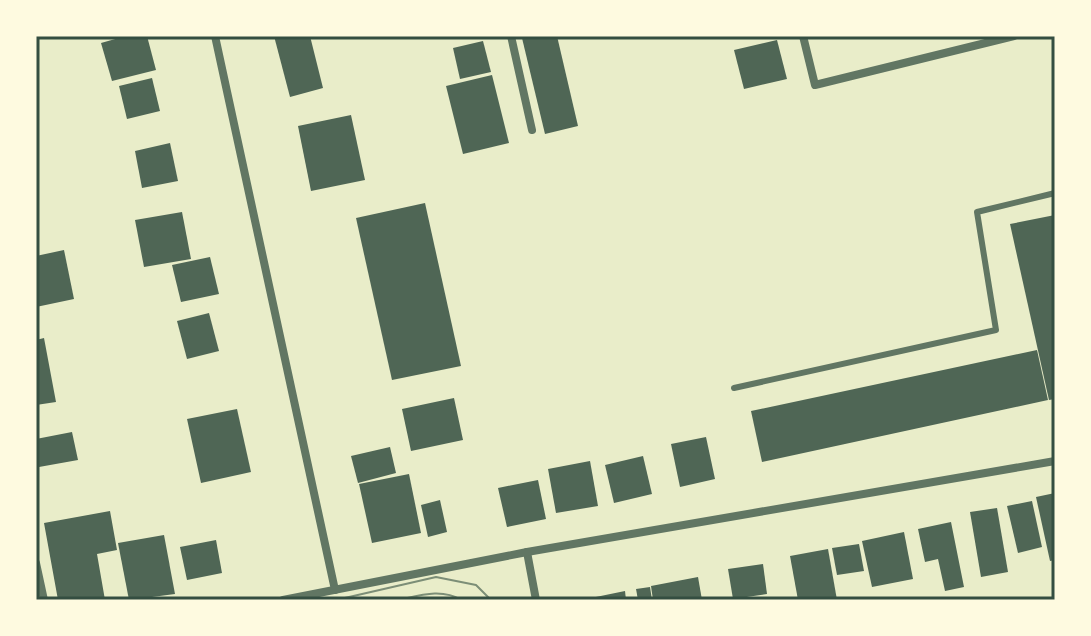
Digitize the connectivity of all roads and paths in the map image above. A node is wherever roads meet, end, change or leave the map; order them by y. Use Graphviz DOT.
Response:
graph roads {
  1 [pos="215,36"];
  2 [pos="511,36"];
  3 [pos="803,36"];
  4 [pos="1014,36"];
  5 [pos="532,130"];
  6 [pos="1055,193"];
  7 [pos="734,388"];
  8 [pos="1055,461"];
  9 [pos="527,552"];
  10 [pos="36,563"];
  11 [pos="335,590"];
  12 [pos="44,600"];
  13 [pos="283,600"];
  14 [pos="536,600"];
  1 -- 11 [label="street"];
  2 -- 5 [label="street"];
  3 -- 4 [label="street"];
  6 -- 7 [label="lane"];
  8 -- 9 [label="street"];
  9 -- 11 [label="street"];
  9 -- 14 [label="street"];
  10 -- 12 [label="street"];
  11 -- 13 [label="street"];
}
